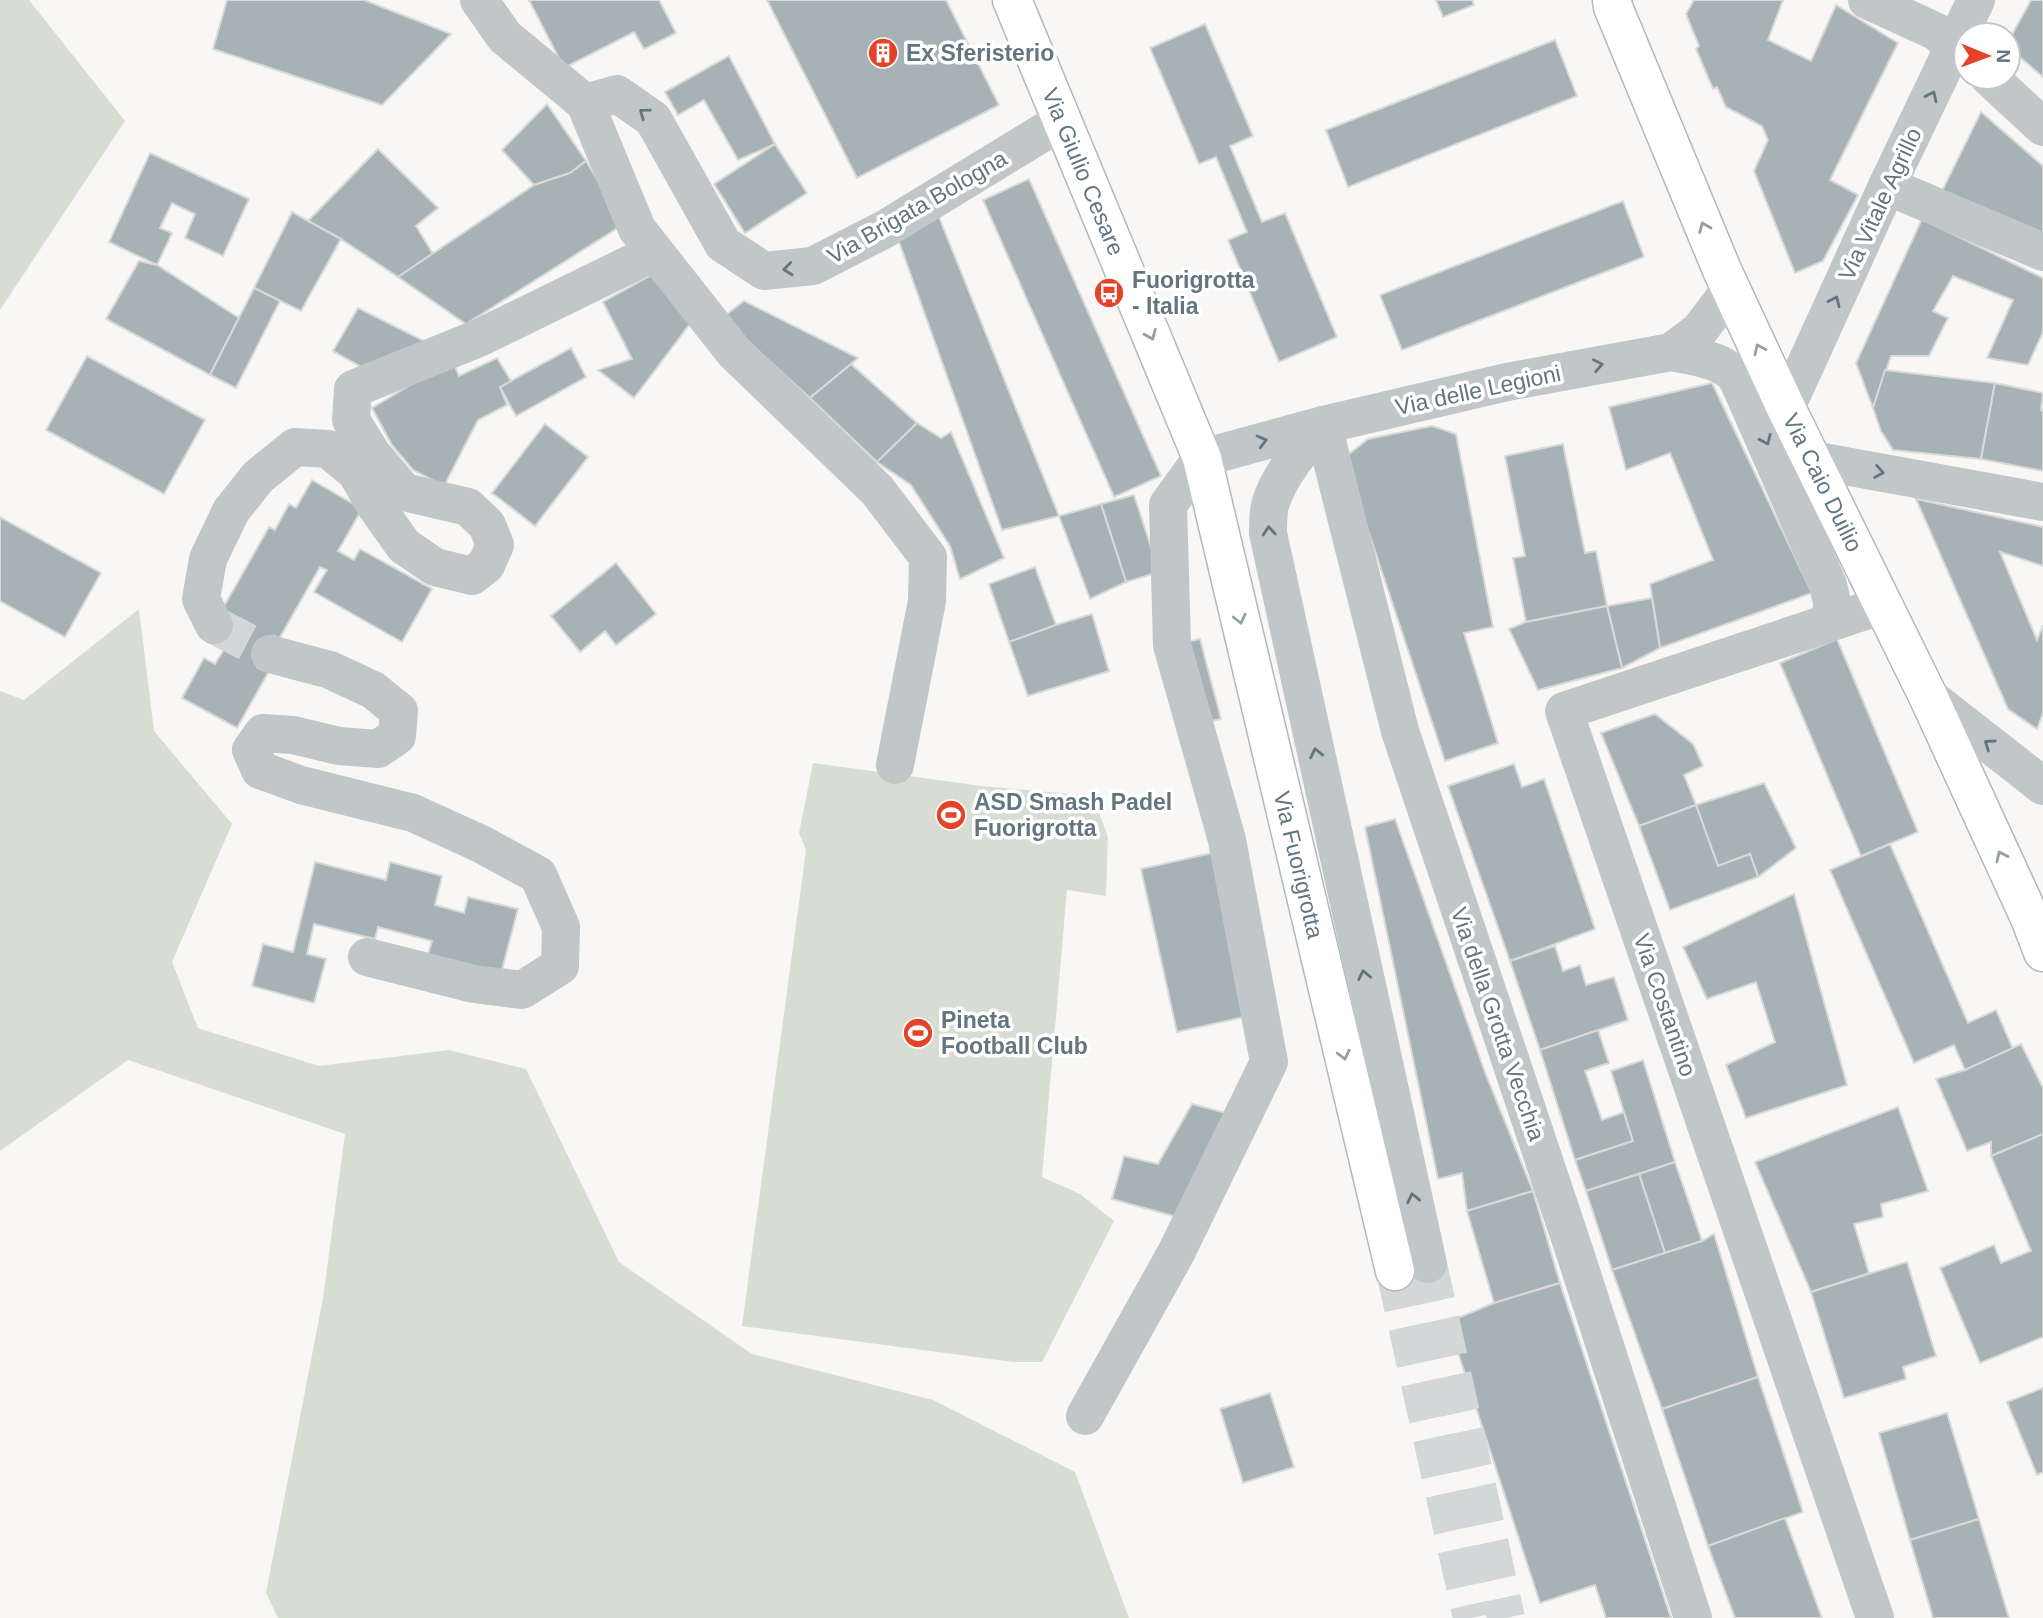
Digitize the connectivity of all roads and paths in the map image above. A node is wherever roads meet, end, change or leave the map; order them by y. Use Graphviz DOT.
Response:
graph roads {
  1 [pos="478,0"];
  2 [pos="1012,0"];
  3 [pos="1867,0"];
  4 [pos="1976,0"];
  5 [pos="1611,2"];
  6 [pos="1970,21"];
  7 [pos="1952,46"];
  8 [pos="1952,68"];
  9 [pos="2004,91"];
  10 [pos="585,103"];
  11 [pos="1062,121"];
  12 [pos="2043,127"];
  13 [pos="1887,186"];
  14 [pos="655,252"];
  15 [pos="2043,252"];
  16 [pos="1731,289"];
  17 [pos="1671,352"];
  18 [pos="1786,408"];
  19 [pos="1323,425"];
  20 [pos="1202,458"];
  21 [pos="1812,460"];
  22 [pos="2043,502"];
  23 [pos="1883,604"];
  24 [pos="1832,621"];
  25 [pos="214,625"];
  26 [pos="270,654"];
  27 [pos="1928,696"];
  28 [pos="895,765"];
  29 [pos="2043,786"];
  30 [pos="2038,923"];
  31 [pos="367,957"];
  32 [pos="1412,1268"];
  33 [pos="1085,1416"];
  34 [pos="1693,1618"];
  35 [pos="1875,1618"];
  1 -- 10 [label="street"];
  2 -- 11 [label="main road, Via Giulio Cesare"];
  3 -- 7 [label="street"];
  4 -- 6 [label="street, Via Vitale Agrillo"];
  16 -- 5 [label="main road, Via Caio Duilio, one-way"];
  13 -- 8 [label="street, Via Vitale Agrillo, one-way"];
  9 -- 12 [label="street"];
  11 -- 10 [label="street, Via Brigata Bologna, one-way"];
  10 -- 14 [label="street"];
  11 -- 20 [label="main road, Via Giulio Cesare, one-way"];
  13 -- 15 [label="street"];
  18 -- 13 [label="street, Via Vitale Agrillo, one-way"];
  14 -- 25 [label="street"];
  14 -- 28 [label="street"];
  16 -- 17 [label="street, Via delle Legioni"];
  18 -- 16 [label="main road, Via Caio Duilio, one-way"];
  19 -- 17 [label="street, Via delle Legioni, one-way"];
  17 -- 24 [label="street, one-way"];
  18 -- 21 [label="main road, Via Caio Duilio"];
  20 -- 19 [label="street, Via delle Legioni, one-way"];
  32 -- 19 [label="street, one-way"];
  19 -- 34 [label="street, Via della Grotta Vecchia"];
  20 -- 32 [label="main road, Via Fuorigrotta, one-way"];
  20 -- 33 [label="street"];
  21 -- 22 [label="street, one-way"];
  21 -- 23 [label="main road, Via Caio Duilio"];
  23 -- 24 [label="street, Via Costantino"];
  23 -- 27 [label="main road, Via Caio Duilio"];
  24 -- 35 [label="street, Via Costantino"];
  26 -- 31 [label="street"];
  29 -- 27 [label="street, one-way"];
  30 -- 27 [label="main road, Via Caio Duilio, one-way"];
}
